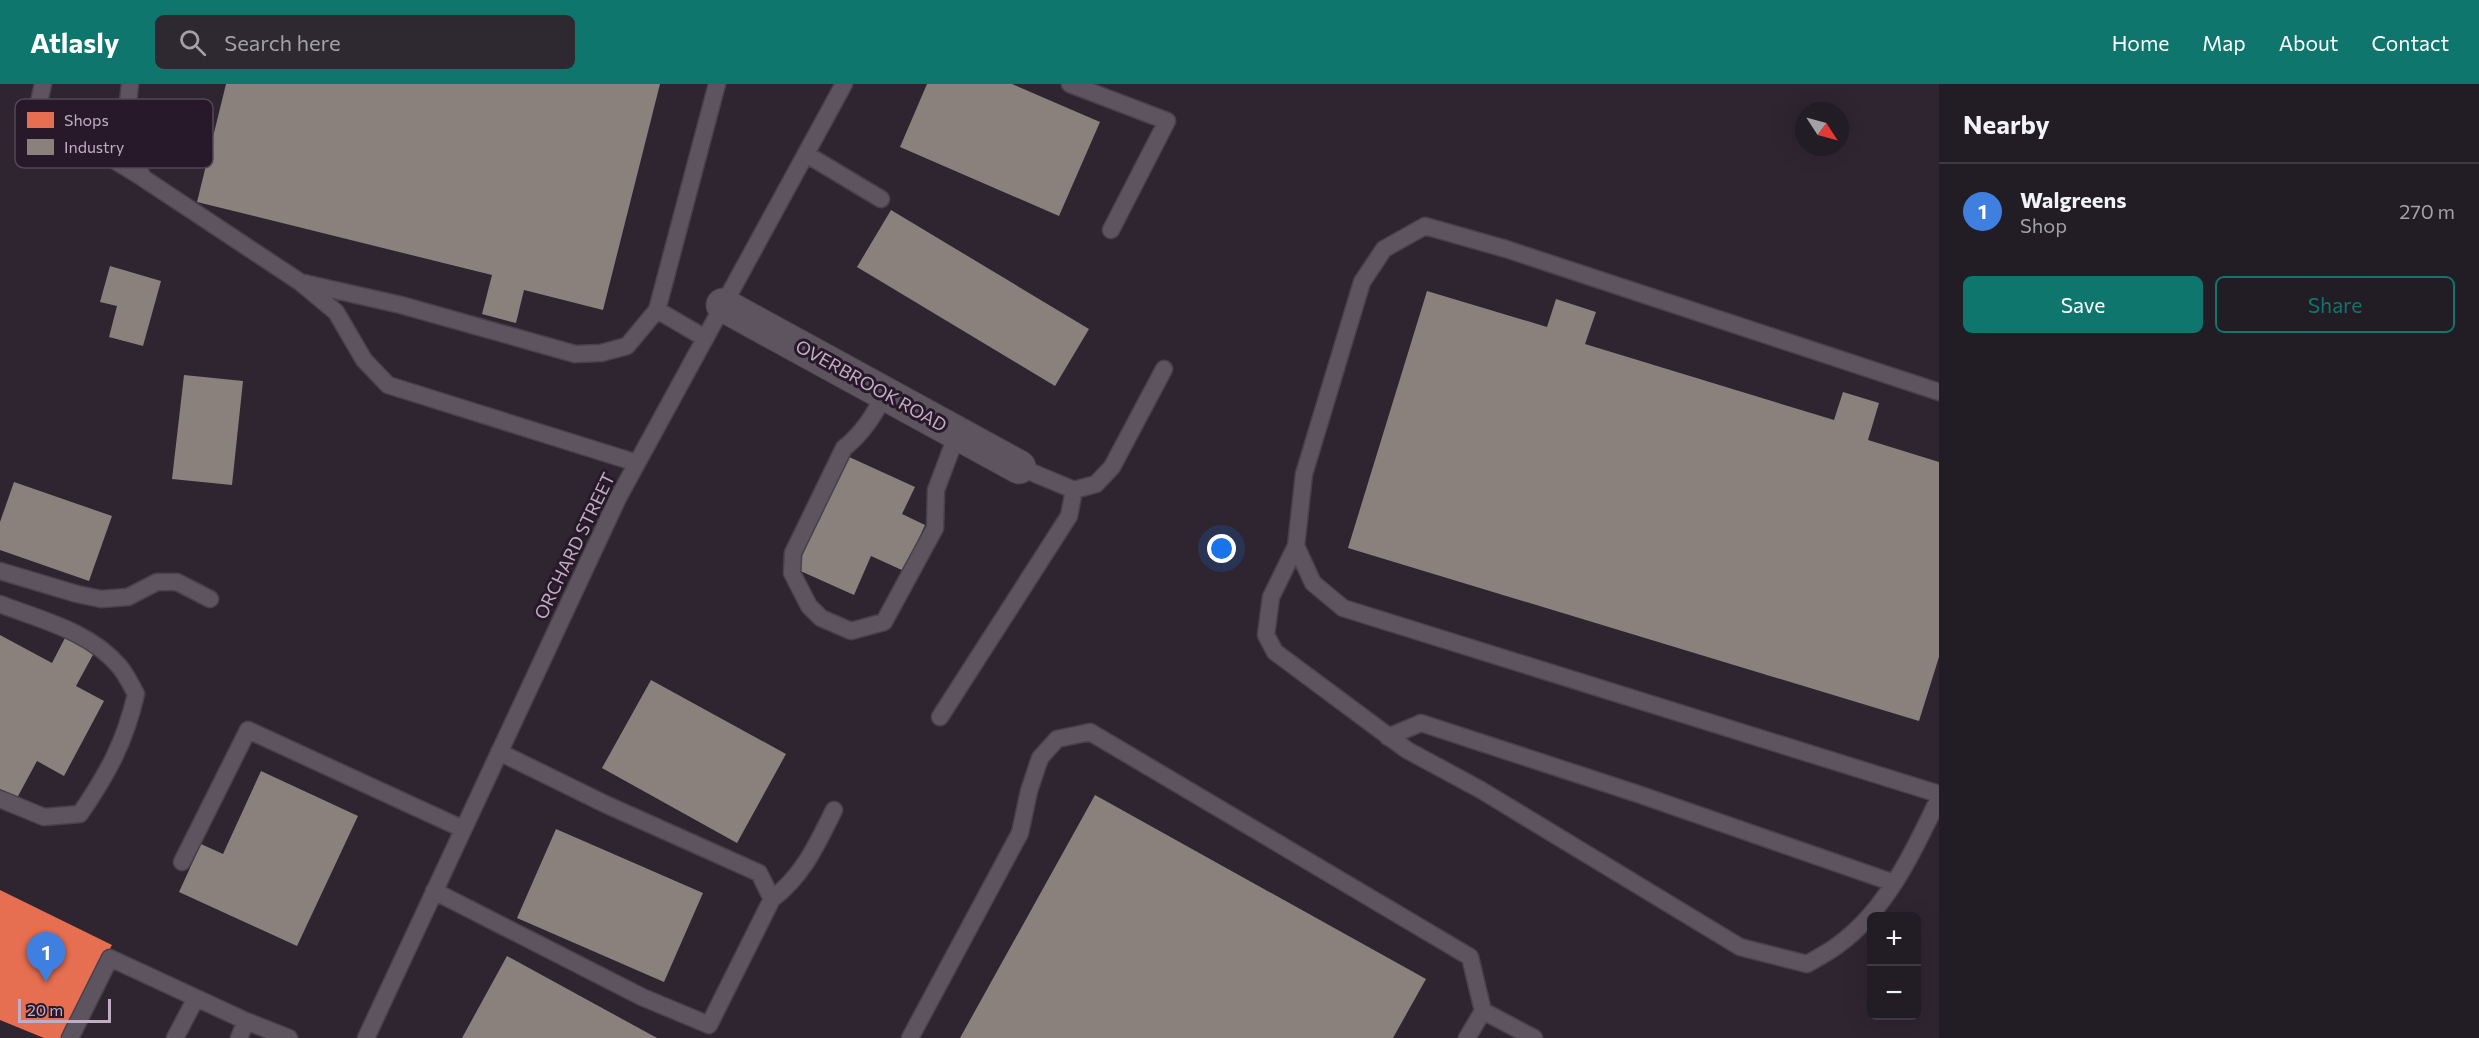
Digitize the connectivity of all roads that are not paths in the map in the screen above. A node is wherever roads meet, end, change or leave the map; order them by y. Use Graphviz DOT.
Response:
graph roads {
  1 [pos="43,84"];
  2 [pos="130,84"];
  3 [pos="717,84"];
  4 [pos="844,84"];
  5 [pos="1070,84"];
  6 [pos="40,99"];
  7 [pos="128,99"];
  8 [pos="806,154"];
  9 [pos="127,168"];
  10 [pos="138,168"];
  11 [pos="143,178"];
  12 [pos="881,200"];
  13 [pos="1111,230"];
  14 [pos="300,282"];
  15 [pos="723,306"];
  16 [pos="657,310"];
  17 [pos="705,338"];
  18 [pos="1164,369"];
  19 [pos="1939,392"];
  20 [pos="885,394"];
  21 [pos="957,434"];
  22 [pos="637,463"];
  23 [pos="1019,467"];
  24 [pos="1074,490"];
  25 [pos="1296,546"];
  26 [pos="0,571"];
  27 [pos="210,599"];
  28 [pos="0,604"];
  29 [pos="940,717"];
  30 [pos="1388,737"];
  31 [pos="499,752"];
  32 [pos="1939,796"];
  33 [pos="0,799"];
  34 [pos="834,810"];
  35 [pos="464,828"];
  36 [pos="182,862"];
  37 [pos="1894,883"];
  38 [pos="434,891"];
  39 [pos="772,899"];
  40 [pos="196,998"];
  41 [pos="1483,1011"];
  42 [pos="246,1021"];
  43 [pos="70,1038"];
  44 [pos="175,1038"];
  45 [pos="238,1038"];
  46 [pos="289,1038"];
  47 [pos="366,1038"];
  48 [pos="910,1038"];
  49 [pos="1467,1038"];
  50 [pos="1534,1038"];
  1 -- 6 [label="lane"];
  2 -- 7 [label="lane"];
  3 -- 16 [label="lane"];
  4 -- 8 [label="lane, ORCHARD STREET"];
  5 -- 13 [label="lane"];
  8 -- 12 [label="lane"];
  8 -- 15 [label="lane, ORCHARD STREET"];
  9 -- 11 [label="lane"];
  10 -- 11 [label="lane"];
  11 -- 14 [label="lane"];
  14 -- 16 [label="lane"];
  14 -- 22 [label="lane"];
  15 -- 17 [label="lane, ORCHARD STREET"];
  15 -- 20 [label="street, OVERBROOK ROAD"];
  16 -- 17 [label="lane"];
  17 -- 22 [label="lane, ORCHARD STREET"];
  18 -- 24 [label="lane"];
  19 -- 25 [label="lane"];
  20 -- 21 [label="street, OVERBROOK ROAD"];
  20 -- 21 [label="lane"];
  21 -- 23 [label="street, OVERBROOK ROAD"];
  22 -- 31 [label="lane, ORCHARD STREET"];
  23 -- 24 [label="lane"];
  24 -- 29 [label="lane"];
  25 -- 30 [label="lane"];
  25 -- 32 [label="lane"];
  26 -- 27 [label="lane"];
  28 -- 33 [label="lane"];
  30 -- 37 [label="lane"];
  30 -- 37 [label="lane"];
  31 -- 35 [label="lane, ORCHARD STREET"];
  31 -- 39 [label="lane"];
  32 -- 37 [label="lane"];
  34 -- 39 [label="lane"];
  35 -- 36 [label="lane"];
  35 -- 38 [label="lane, ORCHARD STREET"];
  38 -- 39 [label="lane"];
  38 -- 47 [label="lane, ORCHARD STREET"];
  40 -- 42 [label="lane"];
  40 -- 43 [label="lane"];
  40 -- 44 [label="lane"];
  41 -- 48 [label="lane"];
  41 -- 49 [label="lane"];
  41 -- 50 [label="lane"];
  42 -- 45 [label="lane"];
  42 -- 46 [label="lane"];
}
